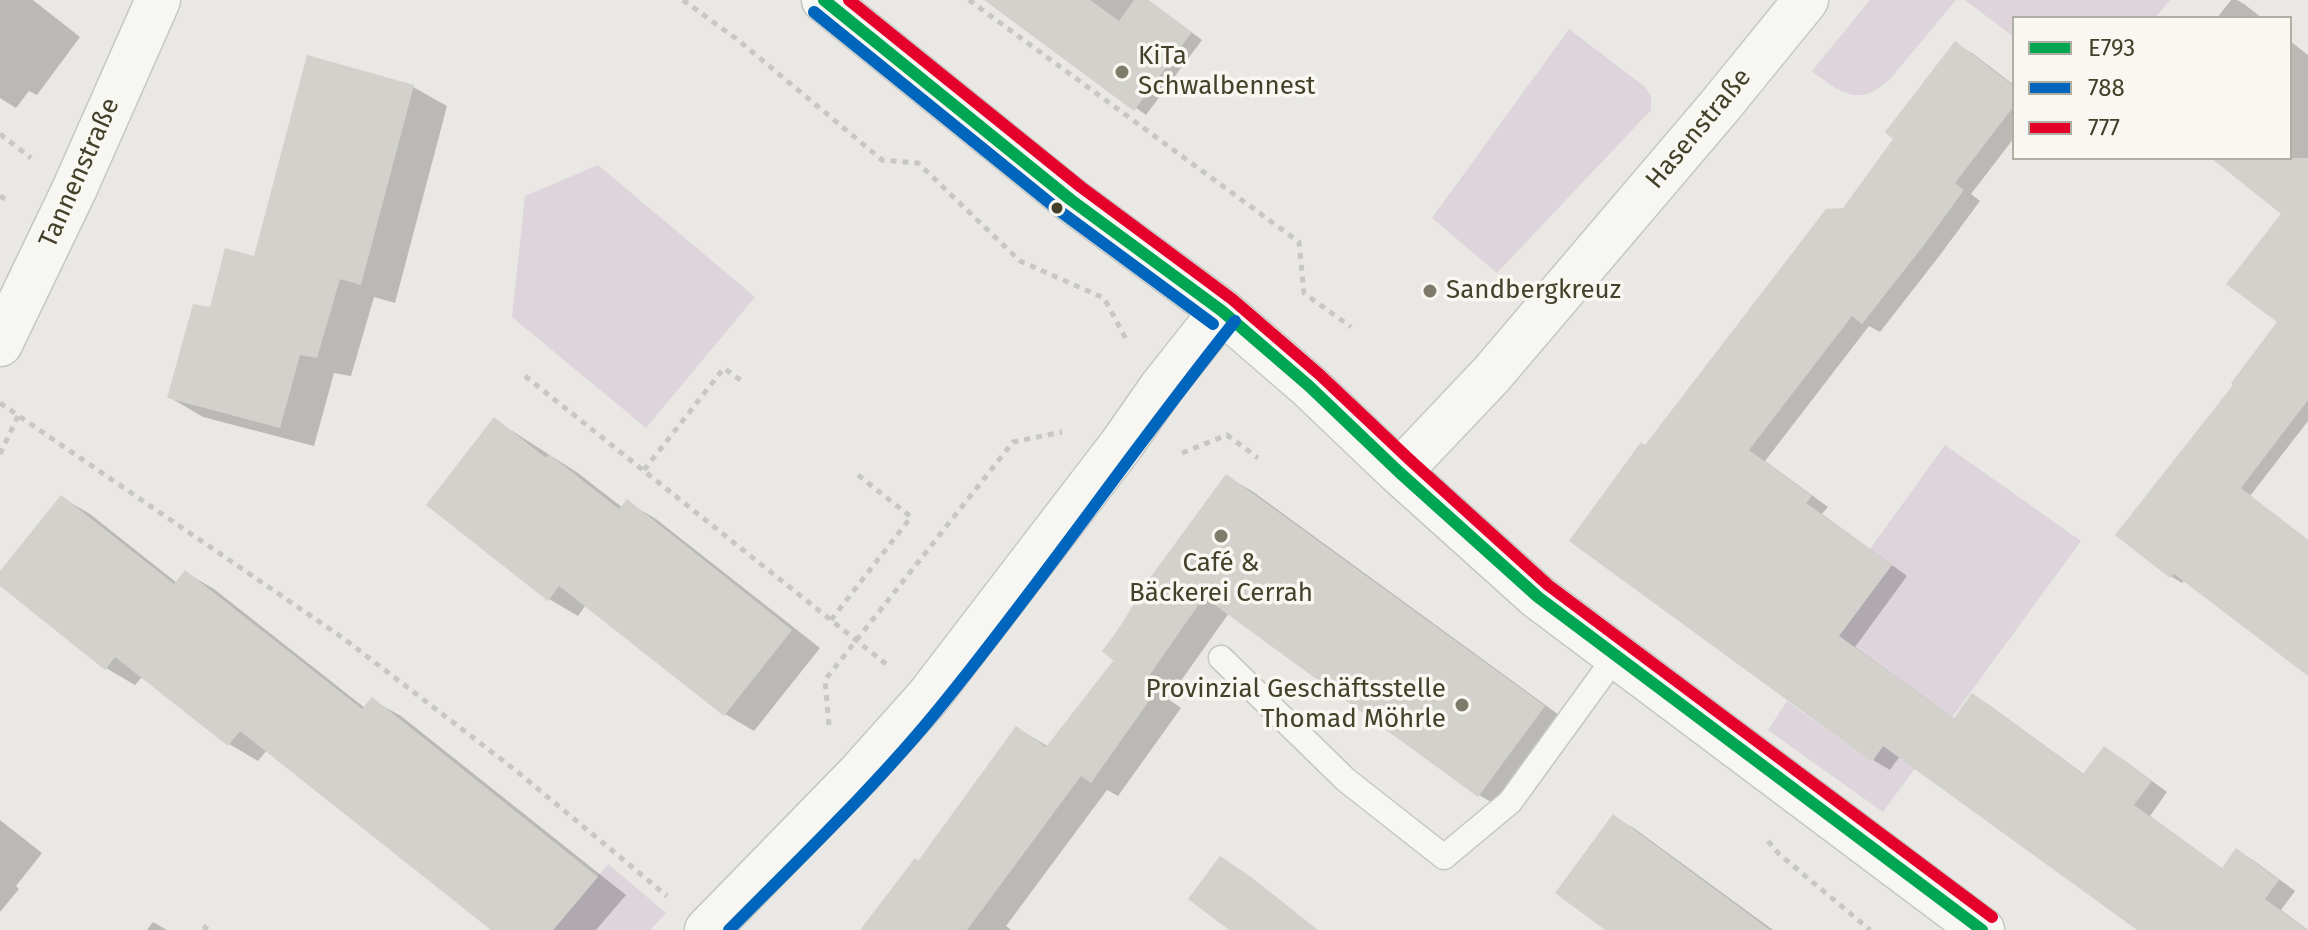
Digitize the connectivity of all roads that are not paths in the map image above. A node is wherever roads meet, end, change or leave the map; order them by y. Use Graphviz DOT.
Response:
graph roads {
  1 [pos="158,0"];
  2 [pos="824,0"];
  3 [pos="1806,0"];
  4 [pos="1222,311"];
  5 [pos="0,344"];
  6 [pos="1399,472"];
  7 [pos="1616,656"];
  8 [pos="1221,658"];
  9 [pos="708,930"];
  10 [pos="1982,930"];
  1 -- 5 [label="street, Tannenstraße"];
  2 -- 4 [label="street"];
  3 -- 6 [label="street, Hasenstraße"];
  4 -- 6 [label="street"];
  4 -- 9 [label="street"];
  6 -- 7 [label="street"];
  7 -- 8 [label="lane"];
  7 -- 10 [label="street"];
}
